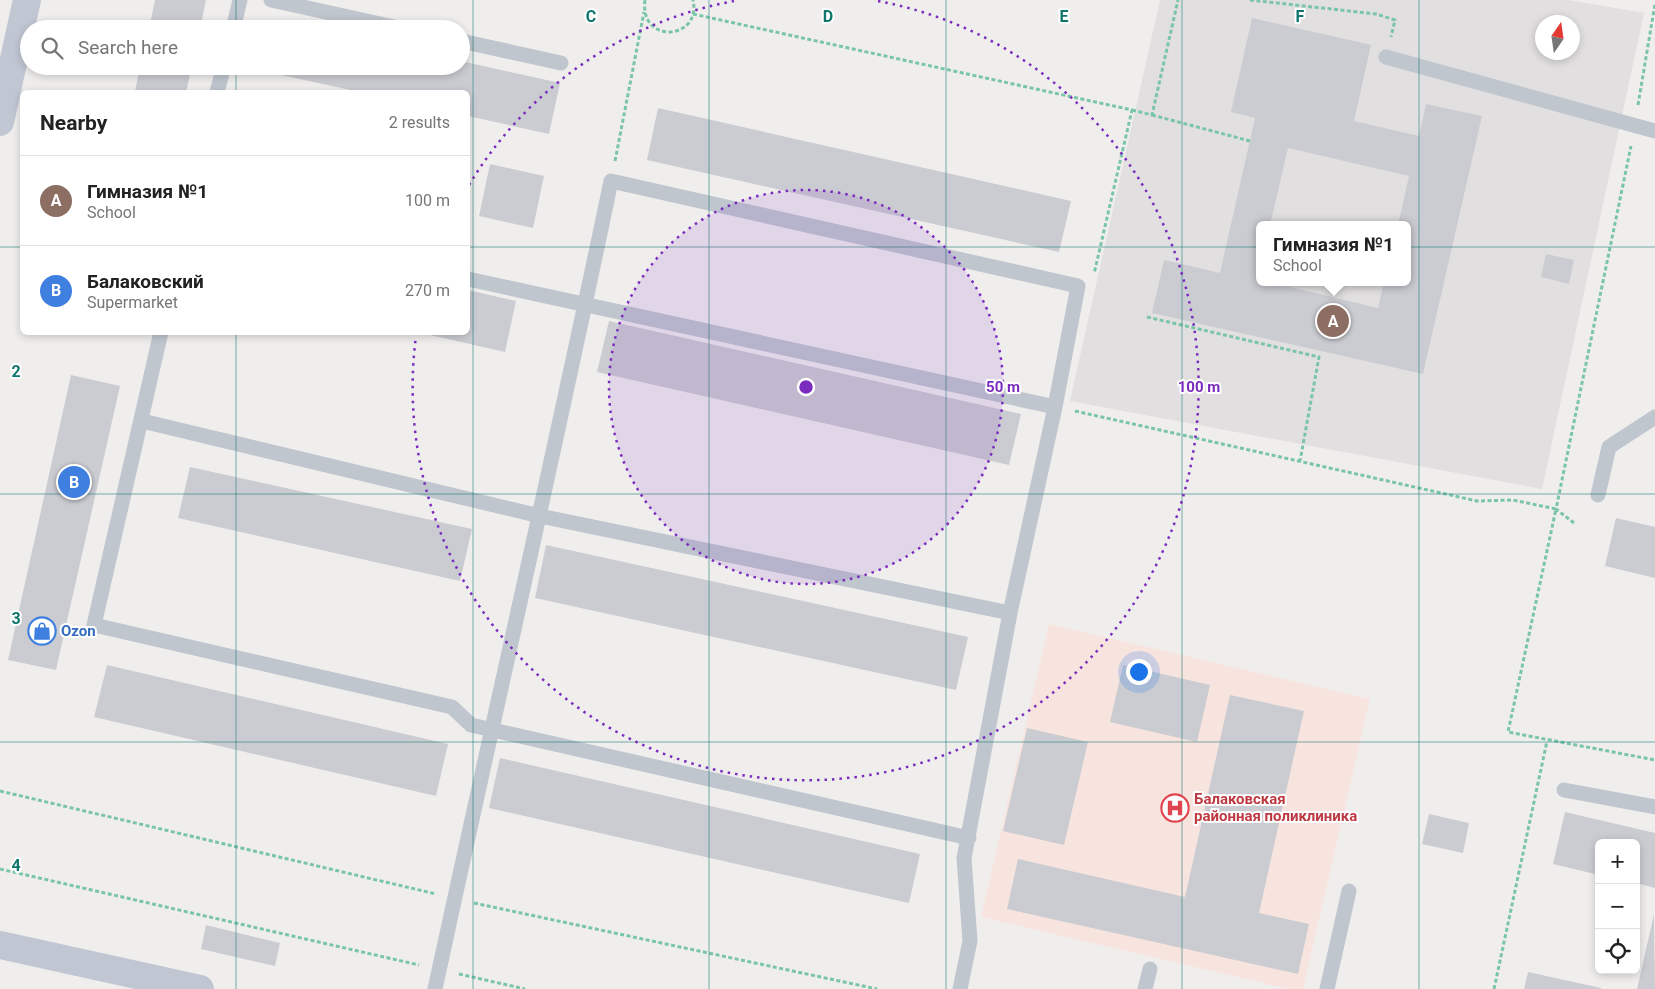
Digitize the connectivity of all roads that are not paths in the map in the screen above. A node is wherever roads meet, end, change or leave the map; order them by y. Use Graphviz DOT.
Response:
graph roads {
  1 [pos="28,0"];
  2 [pos="240,0"];
  3 [pos="271,0"];
  4 [pos="23,20"];
  5 [pos="235,20"];
  6 [pos="362,20"];
  7 [pos="20,35"];
  8 [pos="470,43"];
  9 [pos="1386,57"];
  10 [pos="561,63"];
  11 [pos="222,75"];
  12 [pos="218,90"];
  13 [pos="0,122"];
  14 [pos="1655,131"];
  15 [pos="470,279"];
  16 [pos="586,304"];
  17 [pos="160,335"];
  18 [pos="1055,407"];
  19 [pos="1655,417"];
  20 [pos="142,421"];
  21 [pos="1598,495"];
  22 [pos="540,516"];
  23 [pos="1010,613"];
  24 [pos="492,730"];
  25 [pos="1564,790"];
  26 [pos="1655,808"];
  27 [pos="969,838"];
  28 [pos="1349,891"];
  29 [pos="0,945"];
  30 [pos="1150,969"];
  31 [pos="200,989"];
  32 [pos="435,989"];
  33 [pos="960,989"];
  34 [pos="1145,989"];
  35 [pos="1327,989"];
  1 -- 4 [label="main road"];
  2 -- 5 [label="lane"];
  3 -- 6 [label="lane"];
  7 -- 13 [label="main road"];
  8 -- 10 [label="lane"];
  9 -- 14 [label="lane"];
  11 -- 12 [label="lane"];
  15 -- 16 [label="lane"];
  16 -- 18 [label="lane"];
  16 -- 18 [label="lane"];
  16 -- 22 [label="lane"];
  17 -- 20 [label="lane"];
  18 -- 23 [label="lane"];
  19 -- 21 [label="lane"];
  20 -- 22 [label="lane"];
  20 -- 24 [label="lane"];
  22 -- 23 [label="lane"];
  22 -- 24 [label="lane"];
  23 -- 27 [label="lane"];
  24 -- 27 [label="lane"];
  24 -- 32 [label="lane"];
  25 -- 26 [label="lane"];
  27 -- 33 [label="lane"];
  28 -- 35 [label="lane"];
  29 -- 31 [label="main road"];
  30 -- 34 [label="lane"];
}
